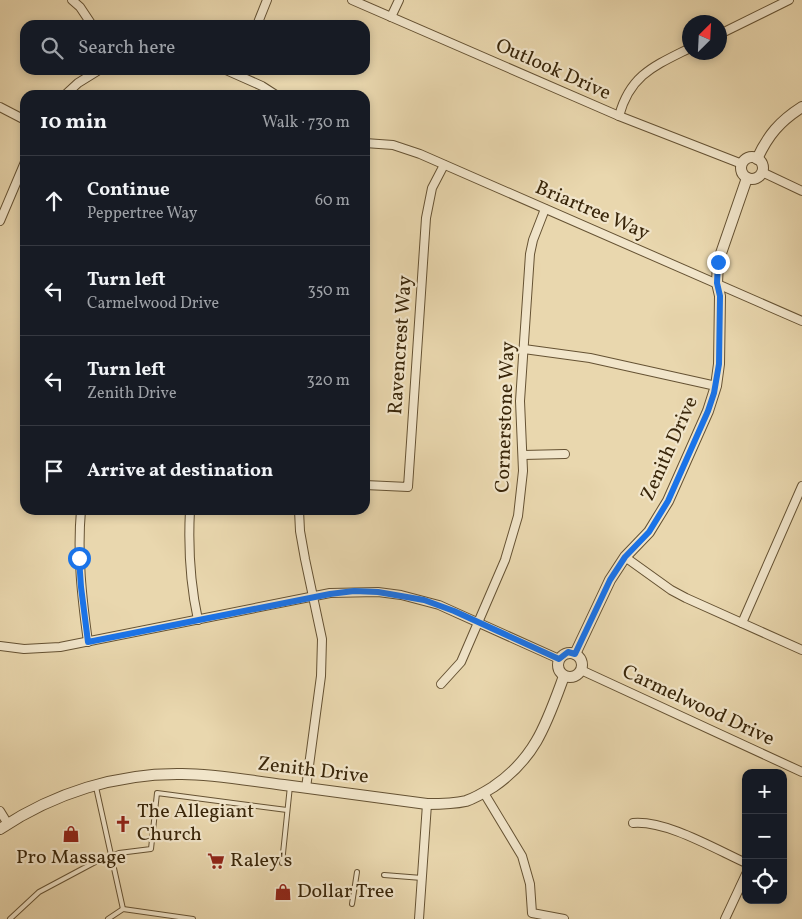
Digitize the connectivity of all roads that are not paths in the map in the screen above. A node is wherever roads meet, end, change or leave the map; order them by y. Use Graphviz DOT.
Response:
graph roads {
  1 [pos="72,0"];
  2 [pos="268,0"];
  3 [pos="352,0"];
  4 [pos="398,0"];
  5 [pos="789,0"];
  6 [pos="391,17"];
  7 [pos="89,20"];
  8 [pos="259,20"];
  9 [pos="727,31"];
  10 [pos="682,52"];
  11 [pos="91,75"];
  12 [pos="242,75"];
  13 [pos="70,90"];
  14 [pos="268,90"];
  15 [pos="0,107"];
  16 [pos="802,108"];
  17 [pos="619,116"];
  18 [pos="20,117"];
  19 [pos="370,143"];
  20 [pos="757,158"];
  21 [pos="444,164"];
  22 [pos="742,164"];
  23 [pos="762,172"];
  24 [pos="20,174"];
  25 [pos="747,178"];
  26 [pos="802,191"];
  27 [pos="545,209"];
  28 [pos="0,221"];
  29 [pos="717,283"];
  30 [pos="802,321"];
  31 [pos="524,350"];
  32 [pos="716,386"];
  33 [pos="565,454"];
  34 [pos="523,455"];
  35 [pos="370,485"];
  36 [pos="802,486"];
  37 [pos="81,515"];
  38 [pos="190,515"];
  39 [pos="299,515"];
  40 [pos="625,557"];
  41 [pos="314,596"];
  42 [pos="198,620"];
  43 [pos="479,622"];
  44 [pos="742,624"];
  45 [pos="88,642"];
  46 [pos="0,646"];
  47 [pos="802,650"];
  48 [pos="575,654"];
  49 [pos="559,659"];
  50 [pos="581,670"];
  51 [pos="564,676"];
  52 [pos="441,684"];
  53 [pos="802,772"];
  54 [pos="95,785"];
  55 [pos="290,786"];
  56 [pos="306,788"];
  57 [pos="484,793"];
  58 [pos="427,804"];
  59 [pos="287,810"];
  60 [pos="0,811"];
  61 [pos="632,823"];
  62 [pos="4,826"];
  63 [pos="112,855"];
  64 [pos="742,861"];
  65 [pos="282,863"];
  66 [pos="357,872"];
  67 [pos="384,875"];
  68 [pos="422,878"];
  69 [pos="742,883"];
  70 [pos="352,904"];
  71 [pos="123,909"];
  72 [pos="10,919"];
  73 [pos="108,919"];
  74 [pos="193,919"];
  75 [pos="419,919"];
  76 [pos="564,919"];
  77 [pos="726,919"];
  1 -- 7 [label="street"];
  2 -- 8 [label="street"];
  3 -- 6 [label="street, Outlook Drive"];
  4 -- 6 [label="street"];
  5 -- 9 [label="street"];
  6 -- 17 [label="street, Outlook Drive"];
  10 -- 17 [label="street"];
  11 -- 13 [label="street"];
  12 -- 14 [label="street"];
  15 -- 18 [label="street"];
  16 -- 20 [label="street"];
  17 -- 22 [label="street, Outlook Drive"];
  19 -- 21 [label="street, Briartree Way"];
  20 -- 22 [label="street"];
  20 -- 23 [label="street"];
  21 -- 27 [label="street, Briartree Way"];
  21 -- 35 [label="street, Ravencrest Way"];
  22 -- 25 [label="street"];
  23 -- 25 [label="street"];
  23 -- 26 [label="street"];
  24 -- 28 [label="street"];
  25 -- 29 [label="street, Zenith Drive"];
  27 -- 29 [label="street, Briartree Way"];
  27 -- 31 [label="street, Cornerstone Way"];
  29 -- 30 [label="street, Briartree Way"];
  29 -- 32 [label="street, Zenith Drive"];
  31 -- 32 [label="street"];
  31 -- 34 [label="street, Cornerstone Way"];
  32 -- 40 [label="street, Zenith Drive"];
  33 -- 34 [label="street"];
  34 -- 43 [label="street, Cornerstone Way"];
  36 -- 44 [label="street"];
  37 -- 45 [label="street"];
  38 -- 42 [label="street"];
  39 -- 41 [label="street"];
  40 -- 44 [label="street"];
  40 -- 48 [label="street, Zenith Drive"];
  41 -- 42 [label="street"];
  41 -- 43 [label="street"];
  41 -- 56 [label="street"];
  42 -- 45 [label="street"];
  43 -- 49 [label="street"];
  43 -- 52 [label="street, Cornerstone Way"];
  44 -- 47 [label="street"];
  45 -- 46 [label="street"];
  48 -- 49 [label="street"];
  48 -- 50 [label="street"];
  49 -- 51 [label="street"];
  50 -- 51 [label="street"];
  50 -- 53 [label="street, Carmelwood Drive"];
  51 -- 57 [label="street, Zenith Drive"];
  54 -- 55 [label="street, Zenith Drive"];
  54 -- 62 [label="street, Zenith Drive"];
  54 -- 63 [label="lane"];
  55 -- 56 [label="street, Zenith Drive"];
  55 -- 59 [label="lane"];
  56 -- 58 [label="street, Zenith Drive"];
  57 -- 58 [label="street, Zenith Drive"];
  57 -- 76 [label="street"];
  58 -- 68 [label="street"];
  59 -- 63 [label="lane"];
  59 -- 65 [label="lane"];
  60 -- 62 [label="street"];
  61 -- 64 [label="street"];
  63 -- 71 [label="lane"];
  63 -- 72 [label="lane"];
  66 -- 70 [label="lane"];
  67 -- 68 [label="lane"];
  68 -- 75 [label="street"];
  69 -- 77 [label="street"];
  71 -- 73 [label="lane"];
  71 -- 74 [label="lane"];
}
